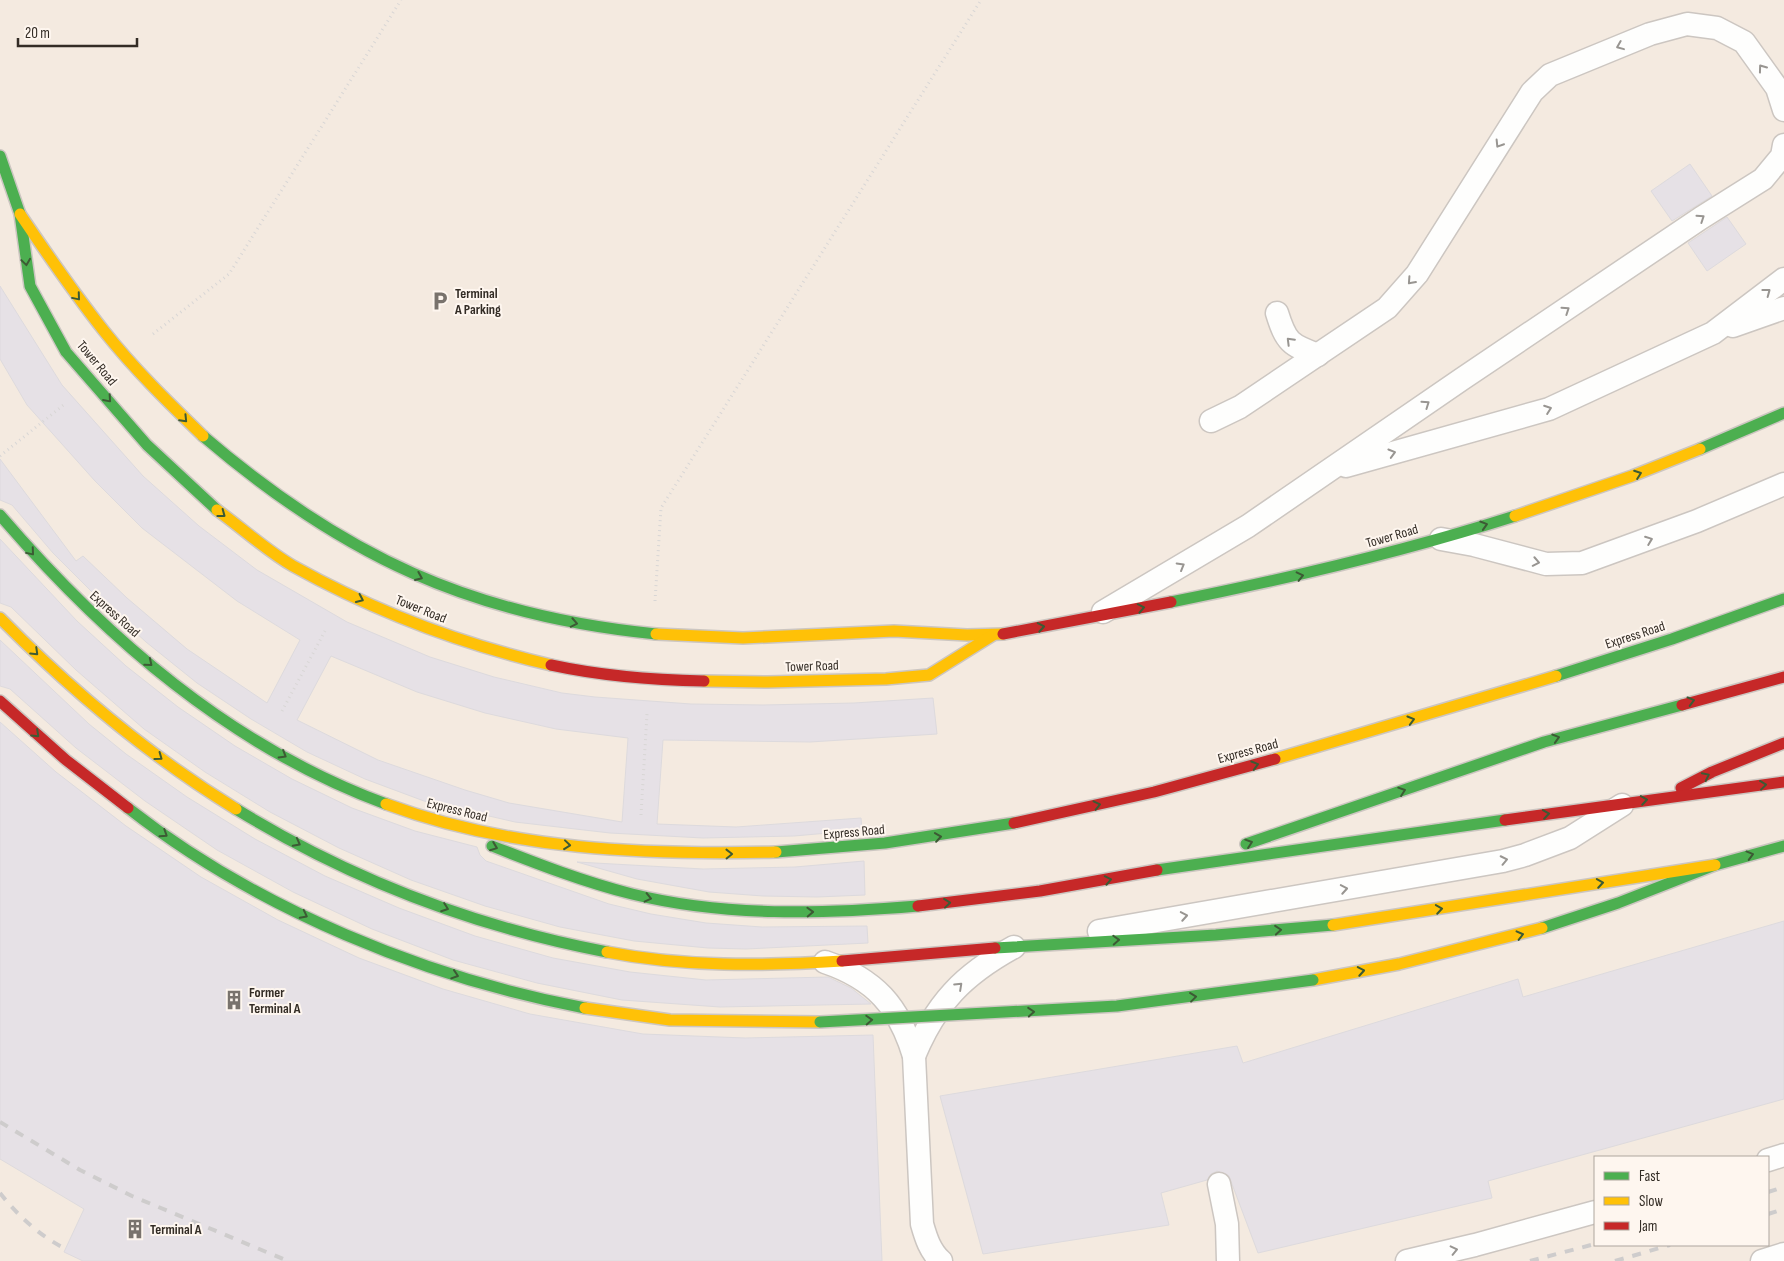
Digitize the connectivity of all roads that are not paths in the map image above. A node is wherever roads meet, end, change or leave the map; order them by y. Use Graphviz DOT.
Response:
graph roads {
  1 [pos="1784,110"];
  2 [pos="1784,145"];
  3 [pos="0,156"];
  4 [pos="20,214"];
  5 [pos="1784,279"];
  6 [pos="1784,308"];
  7 [pos="1277,313"];
  8 [pos="1713,333"];
  9 [pos="1318,356"];
  10 [pos="1784,413"];
  11 [pos="1211,421"];
  12 [pos="1328,471"];
  13 [pos="1784,484"];
  14 [pos="0,515"];
  15 [pos="1437,539"];
  16 [pos="1784,599"];
  17 [pos="1093,617"];
  18 [pos="0,618"];
  19 [pos="993,635"];
  20 [pos="1784,677"];
  21 [pos="0,701"];
  22 [pos="1784,743"];
  23 [pos="1784,782"];
  24 [pos="1662,797"];
  25 [pos="384,803"];
  26 [pos="1625,803"];
  27 [pos="1784,846"];
  28 [pos="1715,864"];
  29 [pos="1186,865"];
  30 [pos="1015,946"];
  31 [pos="822,961"];
  32 [pos="914,1056"];
  33 [pos="1784,1155"];
  34 [pos="1769,1160"];
  35 [pos="1219,1184"];
  36 [pos="1594,1212"];
  37 [pos="1784,1254"];
  38 [pos="941,1261"];
  39 [pos="1228,1261"];
  40 [pos="1407,1261"];
  41 [pos="1762,1261"];
  1 -- 9 [label="lane, one-way"];
  12 -- 2 [label="lane, one-way"];
  3 -- 4 [label="street, Tower Road"];
  4 -- 19 [label="street, Tower Road, one-way"];
  4 -- 19 [label="street, Tower Road, one-way"];
  8 -- 5 [label="lane, one-way"];
  6 -- 8 [label="lane"];
  9 -- 7 [label="lane, one-way"];
  12 -- 8 [label="lane, one-way"];
  9 -- 11 [label="lane"];
  15 -- 10 [label="street, Tower Road, one-way"];
  17 -- 12 [label="lane, one-way"];
  15 -- 13 [label="lane, one-way"];
  14 -- 25 [label="street, Express Road, one-way"];
  17 -- 15 [label="street, Tower Road, one-way"];
  25 -- 16 [label="street, Express Road, one-way"];
  19 -- 17 [label="street, Tower Road, one-way"];
  18 -- 31 [label="street, one-way"];
  29 -- 20 [label="street, one-way"];
  21 -- 28 [label="street, one-way, bridge"];
  24 -- 22 [label="street, one-way"];
  24 -- 23 [label="street, one-way"];
  26 -- 24 [label="street, one-way"];
  25 -- 29 [label="street, one-way"];
  29 -- 26 [label="street, one-way"];
  30 -- 26 [label="lane, one-way"];
  28 -- 27 [label="street, one-way"];
  30 -- 28 [label="street, one-way"];
  30 -- 31 [label="street"];
  32 -- 30 [label="lane, one-way"];
  31 -- 32 [label="lane"];
  32 -- 38 [label="lane"];
  33 -- 34 [label="lane"];
  35 -- 39 [label="lane"];
  40 -- 36 [label="lane, one-way"];
  37 -- 41 [label="lane"];
}
